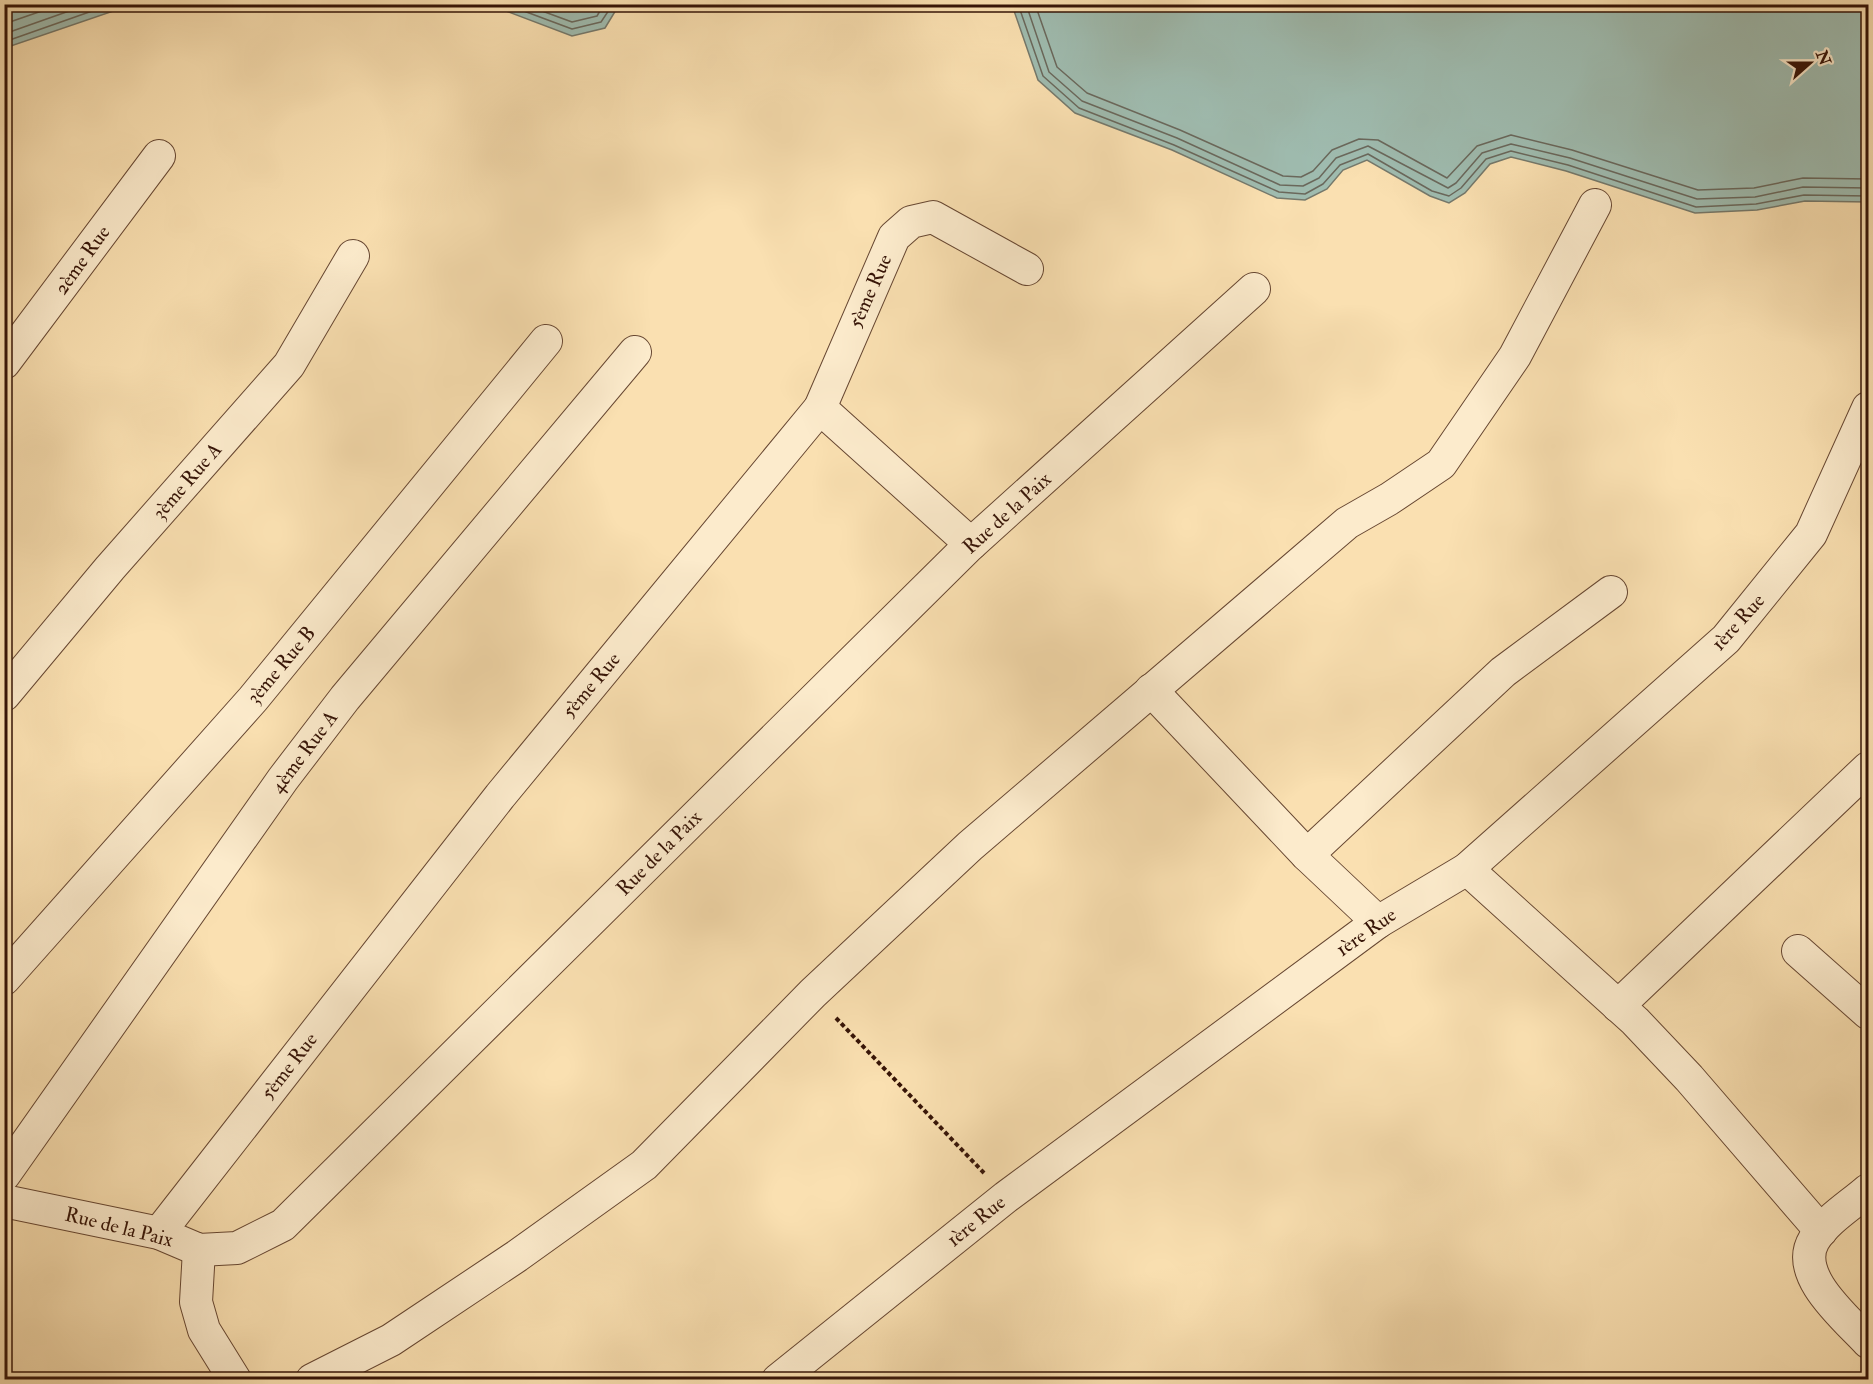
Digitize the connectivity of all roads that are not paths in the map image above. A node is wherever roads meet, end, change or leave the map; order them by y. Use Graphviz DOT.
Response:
graph roads {
  1 [pos="159,156"];
  2 [pos="1595,206"];
  3 [pos="353,256"];
  4 [pos="1027,269"];
  5 [pos="1254,289"];
  6 [pos="546,342"];
  7 [pos="635,352"];
  8 [pos="4,363"];
  9 [pos="820,408"];
  10 [pos="1869,408"];
  11 [pos="971,544"];
  12 [pos="1611,592"];
  13 [pos="1151,690"];
  14 [pos="4,695"];
  15 [pos="1869,768"];
  16 [pos="1307,855"];
  17 [pos="1467,869"];
  18 [pos="1378,922"];
  19 [pos="1798,951"];
  20 [pos="4,979"];
  21 [pos="1618,1006"];
  22 [pos="1869,1013"];
  23 [pos="1869,1190"];
  24 [pos="7,1200"];
  25 [pos="1821,1231"];
  26 [pos="159,1233"];
  27 [pos="199,1250"];
  28 [pos="1869,1342"];
  29 [pos="236,1380"];
  30 [pos="312,1380"];
  31 [pos="778,1380"];
  1 -- 8 [label="street, 2ème Rue"];
  2 -- 13 [label="street"];
  3 -- 14 [label="street, 3ème Rue A"];
  4 -- 9 [label="street, 5ème Rue"];
  5 -- 11 [label="street, Rue de la Paix"];
  6 -- 20 [label="street, 3ème Rue B"];
  7 -- 24 [label="street, 4ème Rue A"];
  9 -- 11 [label="street"];
  9 -- 26 [label="street, 5ème Rue"];
  10 -- 17 [label="street, 1ère Rue"];
  11 -- 27 [label="street, Rue de la Paix"];
  12 -- 16 [label="street"];
  13 -- 16 [label="street"];
  13 -- 30 [label="street"];
  15 -- 21 [label="street"];
  16 -- 18 [label="street"];
  17 -- 18 [label="street, 1ère Rue"];
  17 -- 21 [label="street"];
  18 -- 31 [label="street, 1ère Rue"];
  19 -- 22 [label="street"];
  21 -- 25 [label="street"];
  23 -- 25 [label="street"];
  24 -- 26 [label="street, Rue de la Paix"];
  25 -- 28 [label="street"];
  26 -- 27 [label="street, Rue de la Paix"];
  27 -- 29 [label="street"];
}
